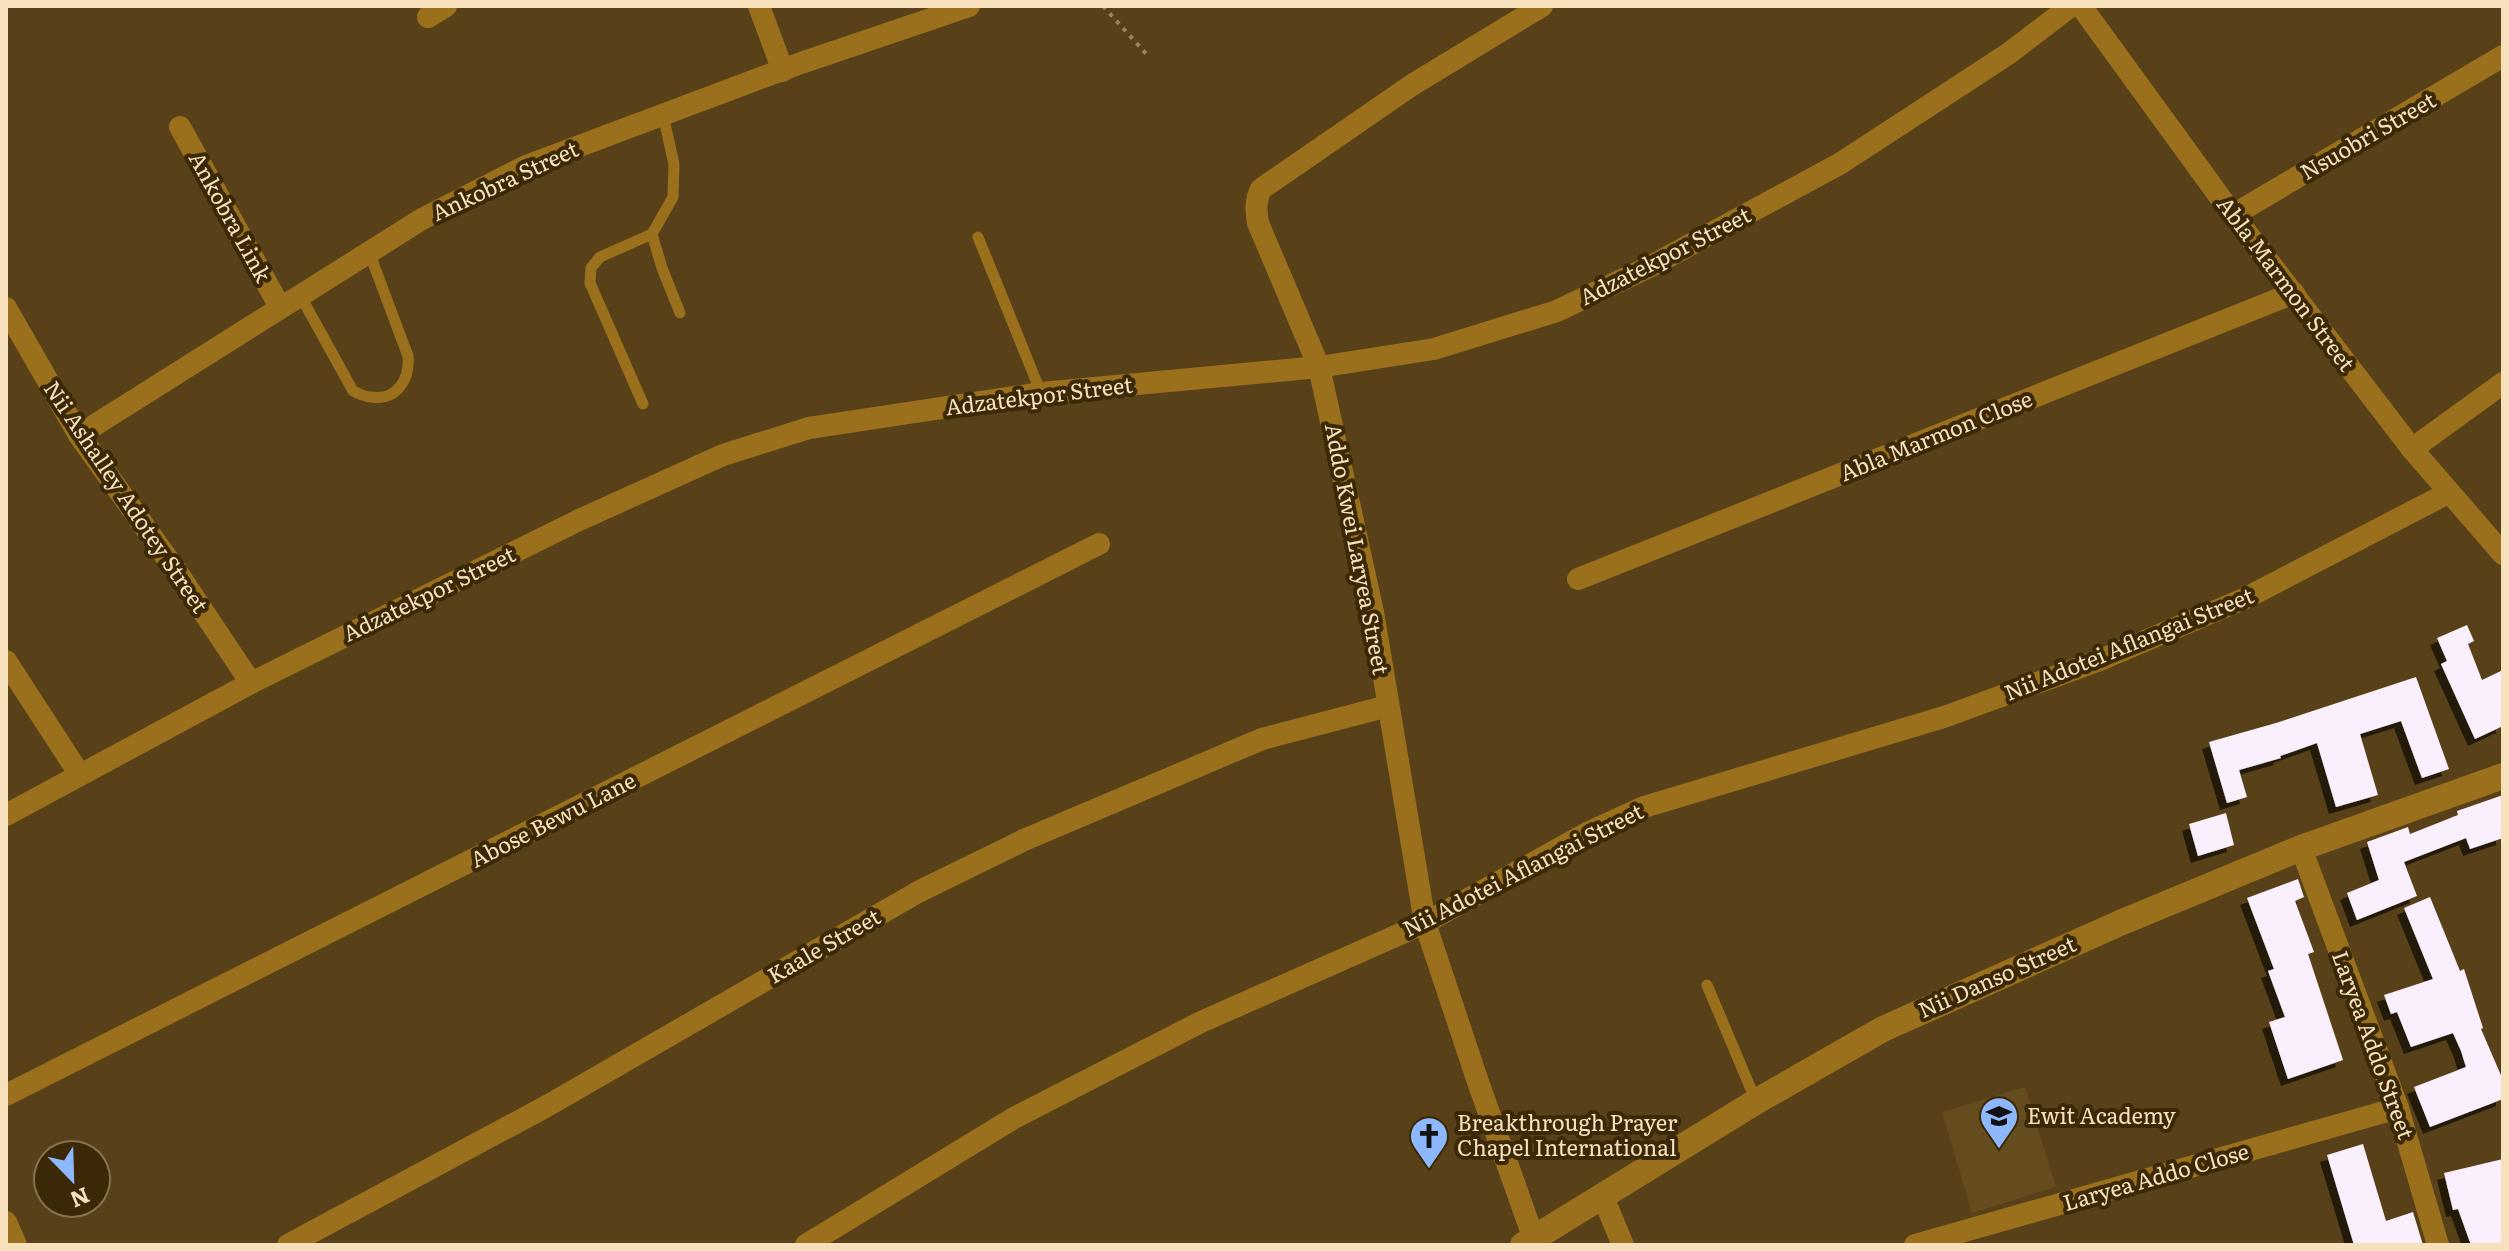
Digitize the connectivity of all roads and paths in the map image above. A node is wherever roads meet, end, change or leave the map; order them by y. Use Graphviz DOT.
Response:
graph roads {
  1 [pos="759,6"];
  2 [pos="969,6"];
  3 [pos="1103,6"];
  4 [pos="1542,6"];
  5 [pos="2071,6"];
  6 [pos="2081,6"];
  7 [pos="2503,56"];
  8 [pos="1149,57"];
  9 [pos="783,71"];
  10 [pos="663,115"];
  11 [pos="180,127"];
  12 [pos="2233,215"];
  13 [pos="652,234"];
  14 [pos="978,237"];
  15 [pos="369,252"];
  16 [pos="2294,293"];
  17 [pos="300,295"];
  18 [pos="280,307"];
  19 [pos="6,308"];
  20 [pos="680,313"];
  21 [pos="1319,367"];
  22 [pos="2503,383"];
  23 [pos="1041,393"];
  24 [pos="643,404"];
  25 [pos="79,435"];
  26 [pos="2412,449"];
  27 [pos="2448,493"];
  28 [pos="1099,544"];
  29 [pos="2503,554"];
  30 [pos="1578,579"];
  31 [pos="6,661"];
  32 [pos="251,683"];
  33 [pos="1388,706"];
  34 [pos="80,775"];
  35 [pos="2503,776"];
  36 [pos="6,815"];
  37 [pos="2301,848"];
  38 [pos="1425,923"];
  39 [pos="1707,985"];
  40 [pos="6,1095"];
  41 [pos="1757,1101"];
  42 [pos="2398,1108"];
  43 [pos="1603,1197"];
  44 [pos="6,1222"];
  45 [pos="1529,1242"];
  46 [pos="15,1245"];
  47 [pos="288,1245"];
  48 [pos="806,1245"];
  49 [pos="1623,1245"];
  50 [pos="1915,1245"];
  51 [pos="2438,1245"];
  1 -- 9 [label="street"];
  2 -- 9 [label="street, Ankobra Street"];
  3 -- 8 [label="path"];
  4 -- 21 [label="street, Addo Kwei Laryea Street"];
  5 -- 21 [label="street, Adzatekpor Street"];
  6 -- 12 [label="street, Abla Marmon Street"];
  7 -- 12 [label="street, Nsuobri Street"];
  9 -- 10 [label="street, Ankobra Street"];
  10 -- 13 [label="lane"];
  10 -- 15 [label="street, Ankobra Street"];
  11 -- 18 [label="street, Ankobra Link"];
  12 -- 16 [label="street, Abla Marmon Street"];
  13 -- 20 [label="lane"];
  13 -- 24 [label="lane"];
  14 -- 23 [label="lane"];
  15 -- 17 [label="street, Ankobra Street"];
  15 -- 17 [label="lane"];
  16 -- 26 [label="street, Abla Marmon Street"];
  16 -- 30 [label="street, Abla Marmon Close"];
  17 -- 18 [label="street, Ankobra Street"];
  18 -- 25 [label="street, Ankobra Street"];
  19 -- 25 [label="street, Nii Ashalley Adotey Street"];
  21 -- 23 [label="street, Adzatekpor Street"];
  21 -- 33 [label="street, Addo Kwei Laryea Street"];
  22 -- 26 [label="street"];
  23 -- 32 [label="street, Adzatekpor Street"];
  25 -- 32 [label="street, Nii Ashalley Adotey Street"];
  26 -- 27 [label="street, Abla Marmon Street"];
  27 -- 29 [label="street, Abla Marmon Street"];
  27 -- 38 [label="street, Nii Adotei Aflangai Street"];
  28 -- 40 [label="street, Abose Bewu Lane"];
  31 -- 34 [label="street"];
  32 -- 34 [label="street, Adzatekpor Street"];
  33 -- 38 [label="street, Addo Kwei Laryea Street"];
  33 -- 47 [label="street, Kaale Street"];
  34 -- 36 [label="street, Adzatekpor Street"];
  35 -- 37 [label="street, Nii Danso Street"];
  37 -- 41 [label="street, Nii Danso Street"];
  37 -- 42 [label="street, Laryea Addo Street"];
  38 -- 45 [label="street, Addo Kwei Laryea Street"];
  38 -- 48 [label="street, Nii Adotei Aflangai Street"];
  39 -- 41 [label="lane"];
  41 -- 43 [label="street, Nii Danso Street"];
  42 -- 50 [label="street, Laryea Addo Close"];
  42 -- 51 [label="street, Laryea Addo Street"];
  43 -- 45 [label="street, Nii Danso Street"];
  43 -- 49 [label="street"];
  44 -- 46 [label="street"];
}
